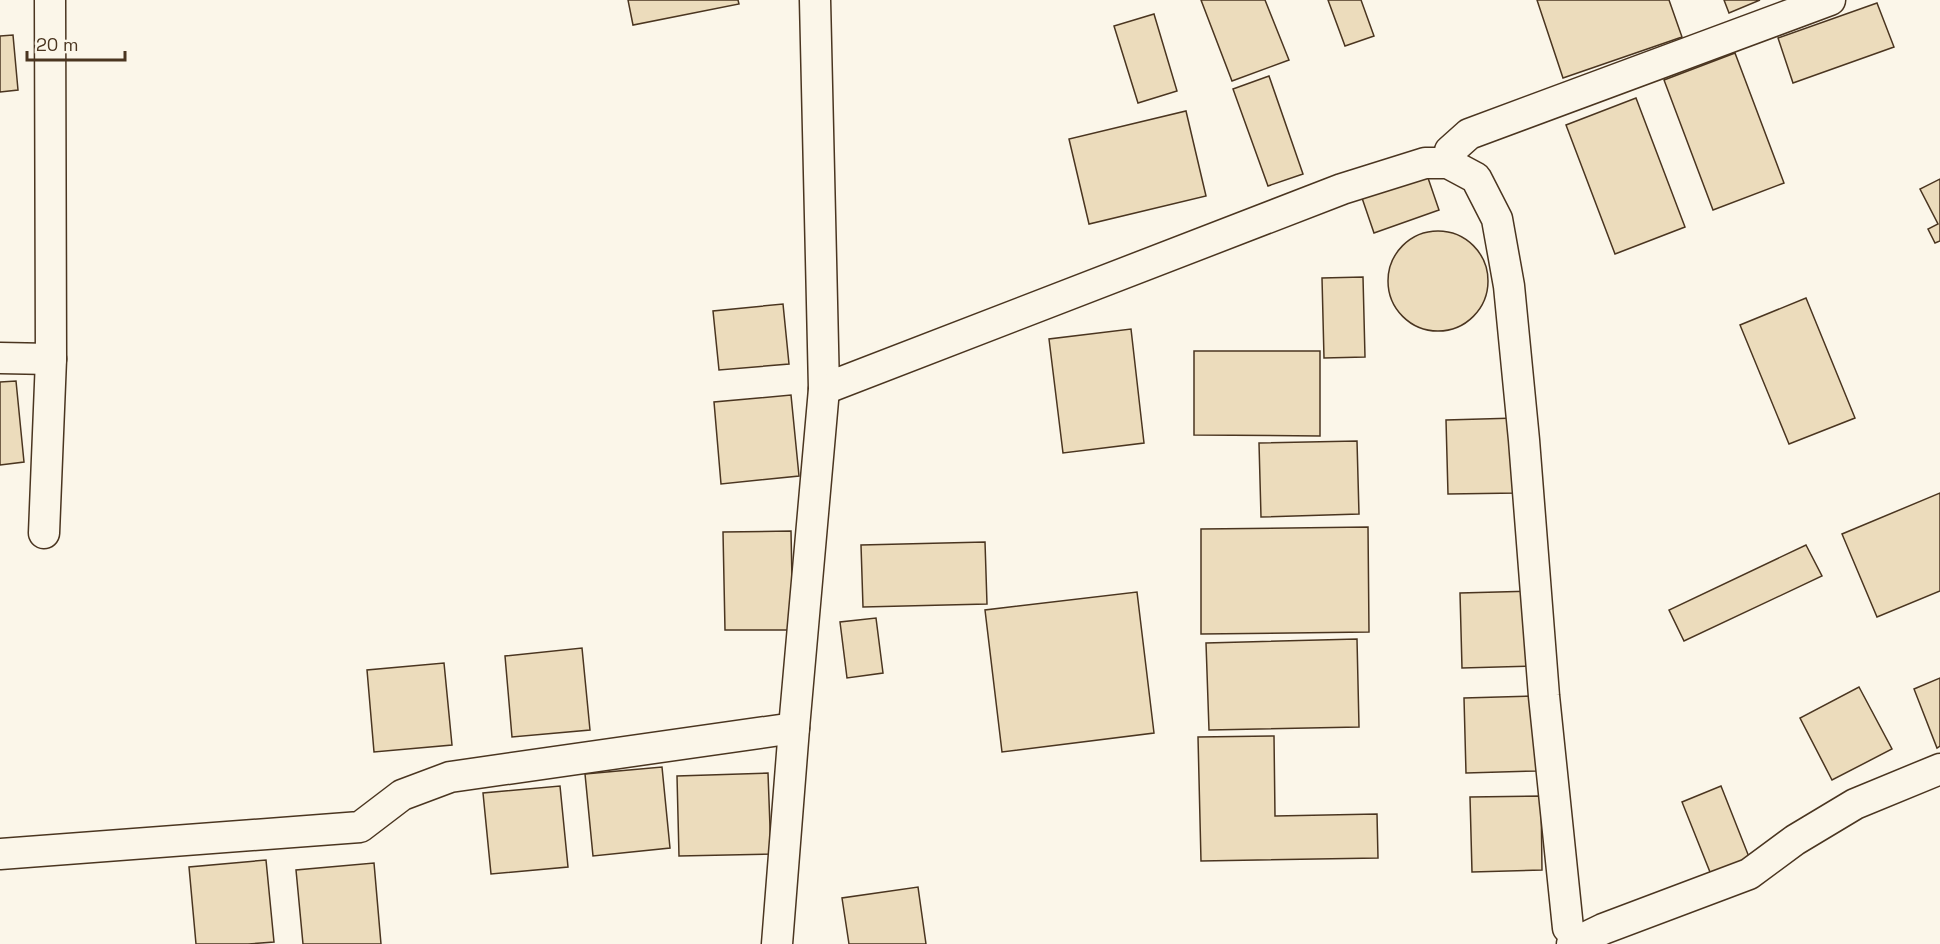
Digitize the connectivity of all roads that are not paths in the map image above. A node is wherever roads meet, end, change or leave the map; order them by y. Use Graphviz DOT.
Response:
graph roads {
  1 [pos="50,0"];
  2 [pos="815,0"];
  3 [pos="1830,0"];
  4 [pos="1449,163"];
  5 [pos="0,358"];
  6 [pos="51,358"];
  7 [pos="824,389"];
  8 [pos="44,533"];
  9 [pos="794,728"];
  10 [pos="1940,769"];
  11 [pos="0,854"];
  12 [pos="1570,936"];
  13 [pos="777,944"];
  1 -- 6 [label="street"];
  2 -- 7 [label="street"];
  3 -- 4 [label="street"];
  4 -- 7 [label="street"];
  4 -- 12 [label="street"];
  5 -- 6 [label="street"];
  6 -- 8 [label="street"];
  7 -- 9 [label="street"];
  9 -- 11 [label="street"];
  9 -- 13 [label="street"];
  10 -- 12 [label="street"];
}
